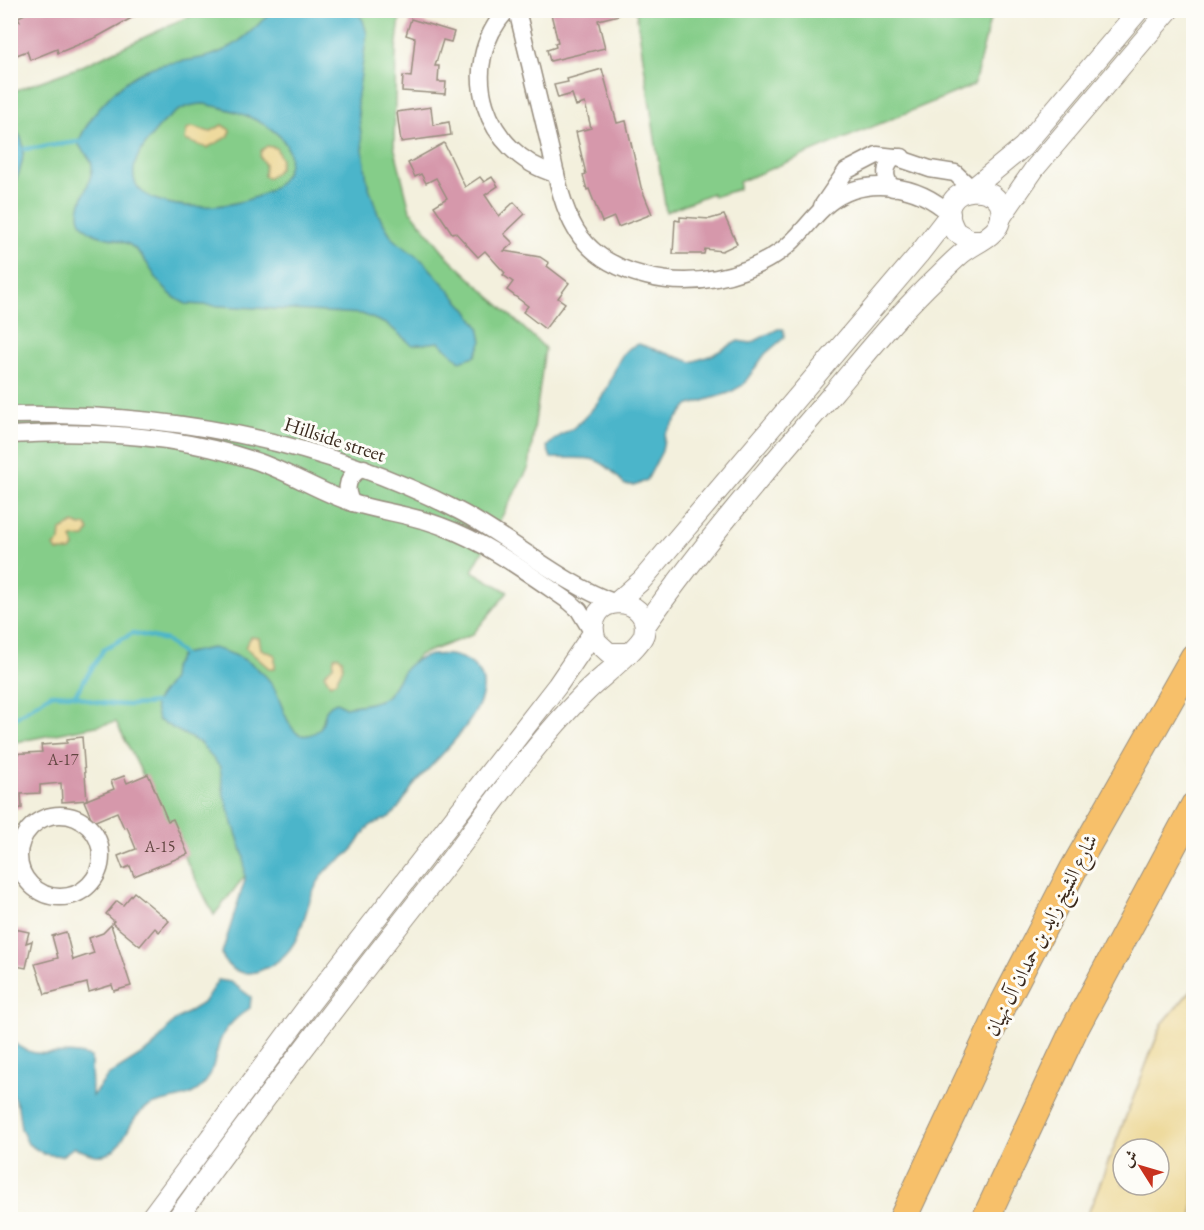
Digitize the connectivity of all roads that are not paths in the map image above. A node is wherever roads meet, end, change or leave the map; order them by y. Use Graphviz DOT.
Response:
graph roads {
  1 [pos="507,10"];
  2 [pos="517,10"];
  3 [pos="1139,10"];
  4 [pos="1169,10"];
  5 [pos="895,157"];
  6 [pos="556,174"];
  7 [pos="893,188"];
  8 [pos="972,189"];
  9 [pos="819,213"];
  10 [pos="950,213"];
  11 [pos="1001,217"];
  12 [pos="979,240"];
  13 [pos="10,415"];
  14 [pos="10,435"];
  15 [pos="364,468"];
  16 [pos="352,503"];
  17 [pos="616,603"];
  18 [pos="645,626"];
  19 [pos="593,633"];
  20 [pos="627,653"];
  21 [pos="1194,657"];
  22 [pos="1194,806"];
  23 [pos="15,860"];
  24 [pos="149,1220"];
  25 [pos="176,1220"];
  26 [pos="902,1220"];
  27 [pos="985,1220"];
  1 -- 6 [label="street"];
  2 -- 6 [label="street"];
  3 -- 8 [label="street"];
  4 -- 11 [label="street"];
  5 -- 7 [label="street"];
  5 -- 8 [label="street"];
  5 -- 9 [label="street"];
  6 -- 9 [label="street"];
  7 -- 9 [label="street"];
  7 -- 10 [label="street"];
  8 -- 10 [label="street"];
  8 -- 11 [label="street"];
  10 -- 12 [label="street"];
  10 -- 17 [label="street"];
  11 -- 12 [label="street"];
  12 -- 18 [label="street"];
  13 -- 15 [label="street, Hillside street"];
  14 -- 16 [label="street"];
  15 -- 16 [label="street"];
  15 -- 17 [label="street, Hillside street"];
  16 -- 19 [label="street"];
  17 -- 18 [label="street"];
  17 -- 19 [label="street"];
  18 -- 20 [label="street"];
  19 -- 20 [label="street"];
  19 -- 24 [label="street"];
  20 -- 25 [label="street"];
  21 -- 26 [label="highway, شارع الشيخ زايد بن حمدان آل نهيان"];
  22 -- 27 [label="highway"];
  23 -- 23 [label="street"];
}
